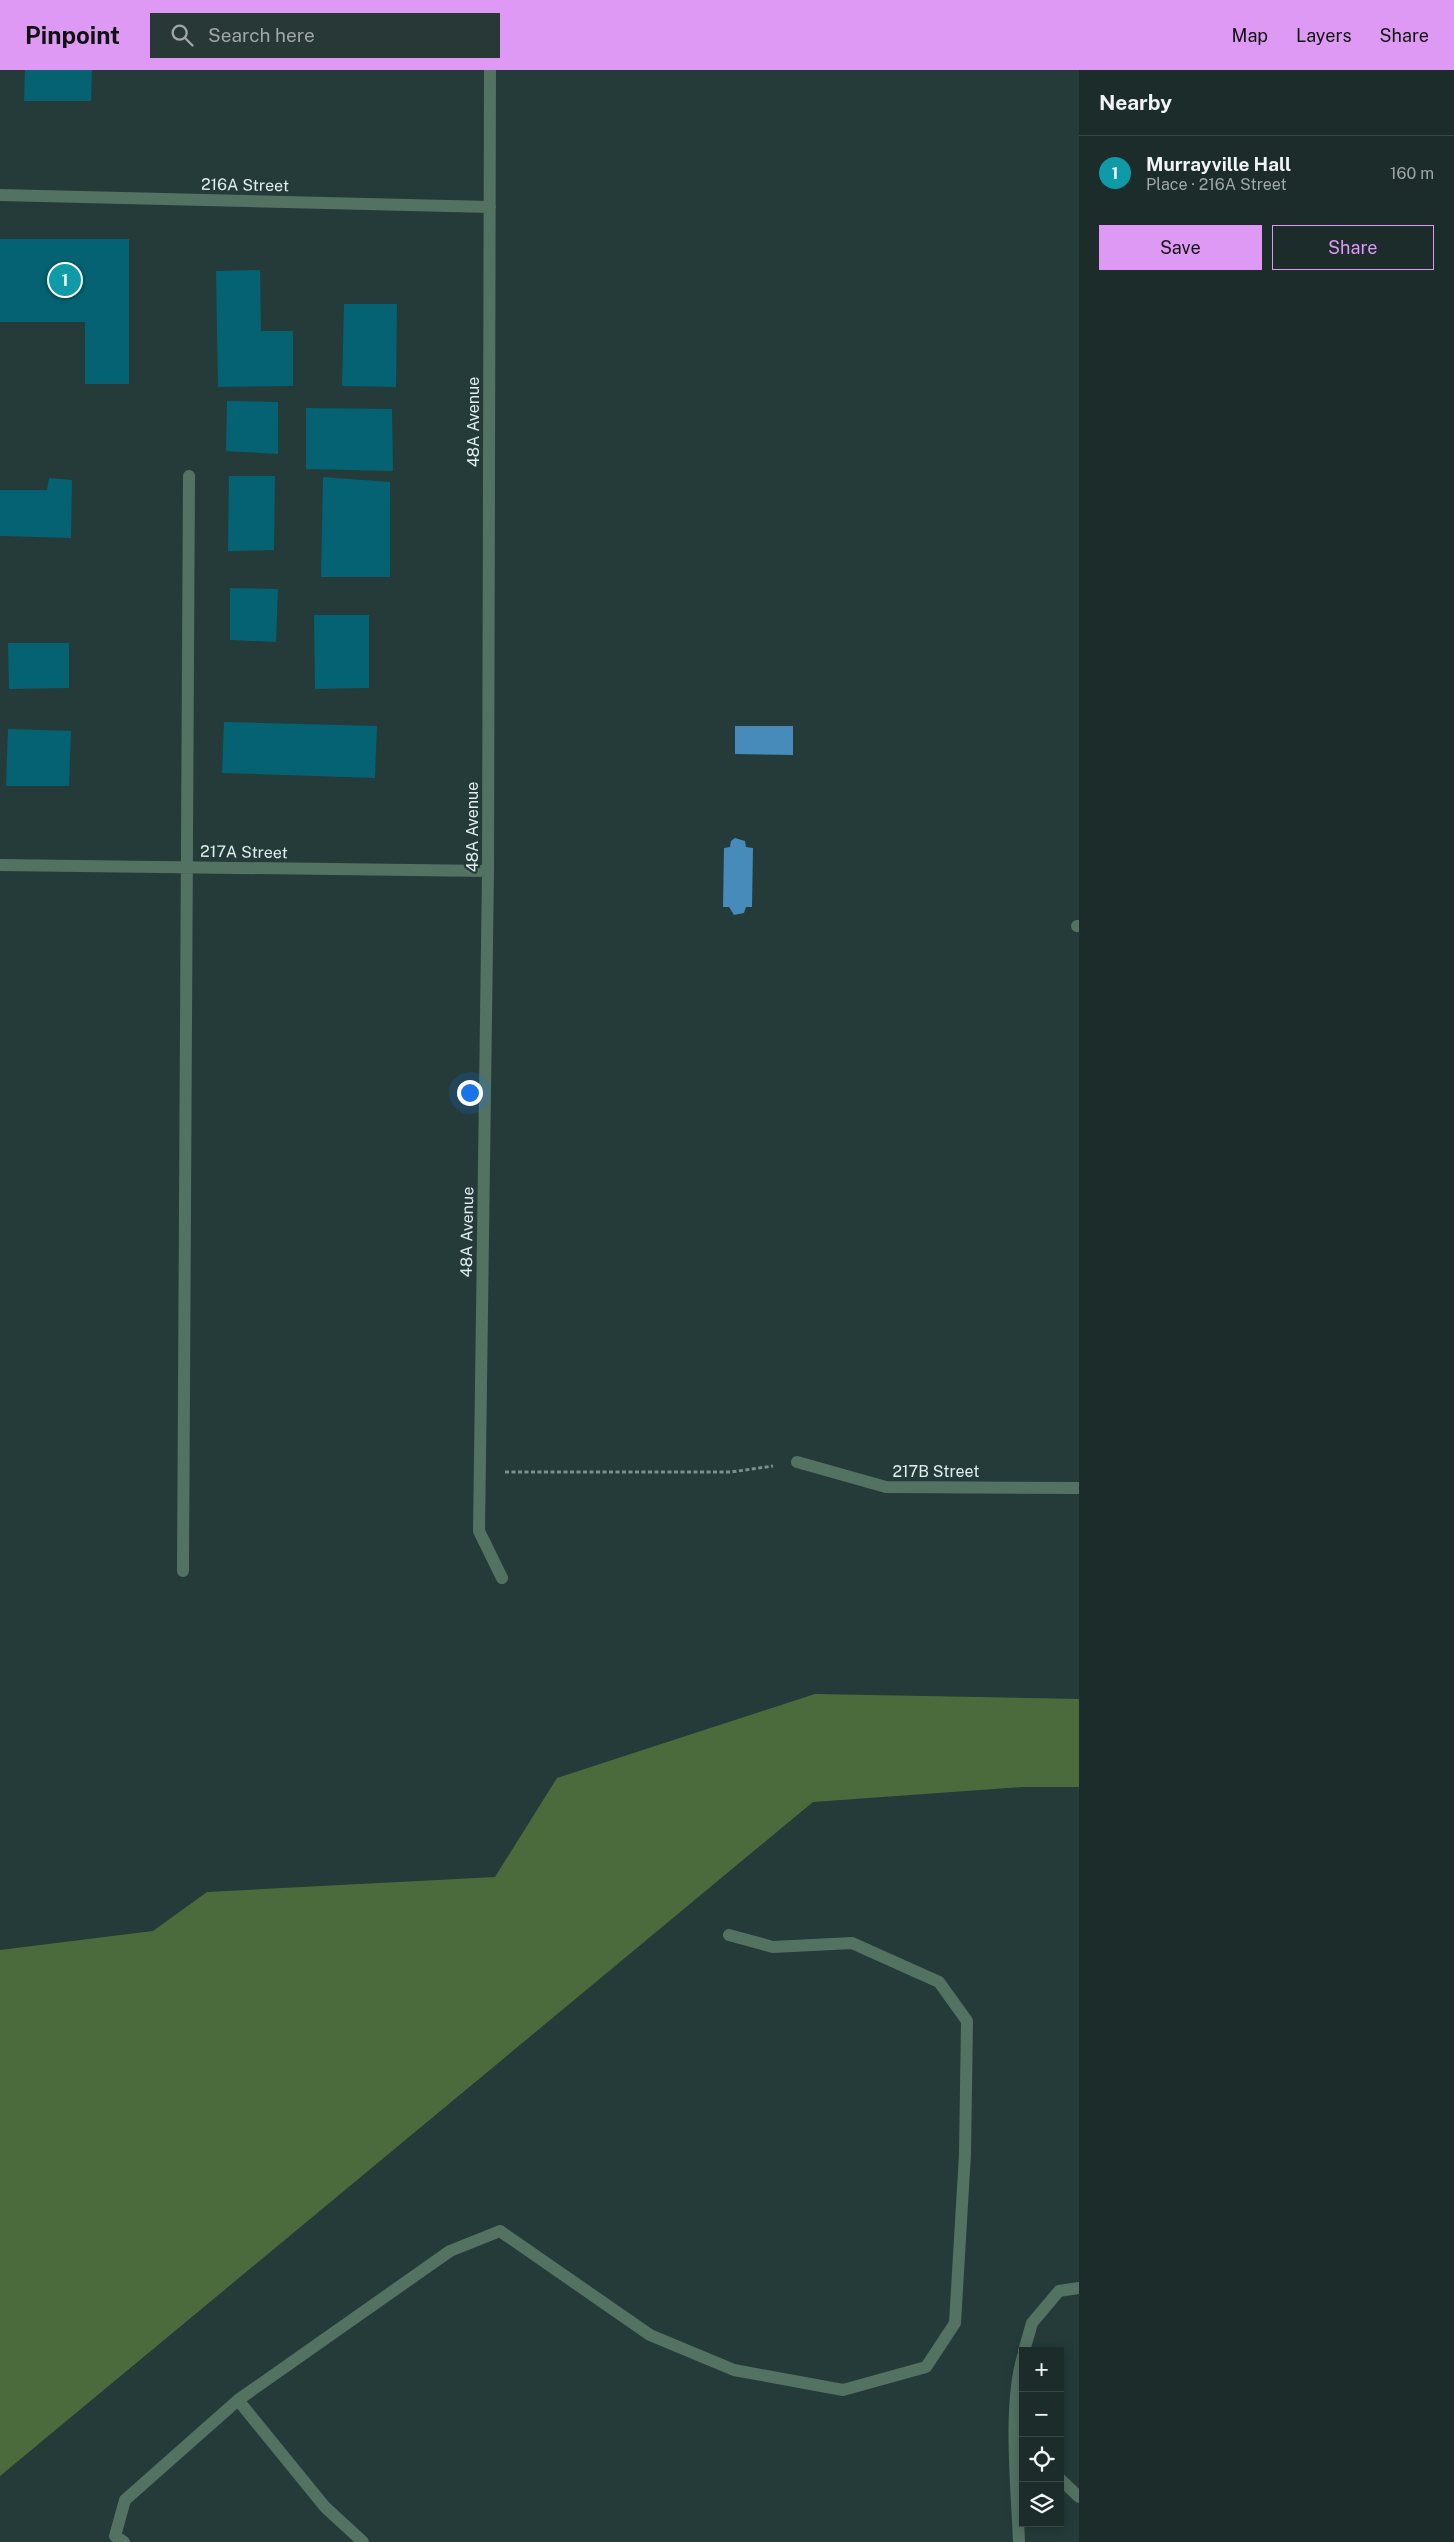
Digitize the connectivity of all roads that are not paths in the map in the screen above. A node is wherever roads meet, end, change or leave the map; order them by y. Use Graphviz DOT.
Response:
graph roads {
  1 [pos="490,70"];
  2 [pos="0,195"];
  3 [pos="490,207"];
  4 [pos="189,476"];
  5 [pos="0,865"];
  6 [pos="187,867"];
  7 [pos="488,871"];
  8 [pos="797,1462"];
  9 [pos="1079,1488"];
  10 [pos="183,1571"];
  11 [pos="502,1578"];
  12 [pos="729,1935"];
  13 [pos="1079,2288"];
  14 [pos="1025,2347"];
  15 [pos="1019,2369"];
  16 [pos="238,2400"];
  17 [pos="1019,2442"];
  18 [pos="1019,2482"];
  19 [pos="1063,2482"];
  20 [pos="1079,2497"];
  21 [pos="124,2542"];
  22 [pos="363,2542"];
  23 [pos="1019,2542"];
  1 -- 3 [label="street, 48A Avenue"];
  2 -- 3 [label="street, 216A Street"];
  3 -- 7 [label="street, 48A Avenue"];
  4 -- 6 [label="street"];
  5 -- 6 [label="street, 217A Street"];
  6 -- 7 [label="street, 217A Street"];
  6 -- 10 [label="street"];
  7 -- 11 [label="street, 48A Avenue"];
  8 -- 9 [label="street, 217B Street"];
  12 -- 16 [label="street"];
  13 -- 14 [label="street"];
  15 -- 17 [label="street"];
  16 -- 21 [label="street"];
  16 -- 22 [label="street"];
  18 -- 23 [label="street"];
  19 -- 20 [label="street"];
}
